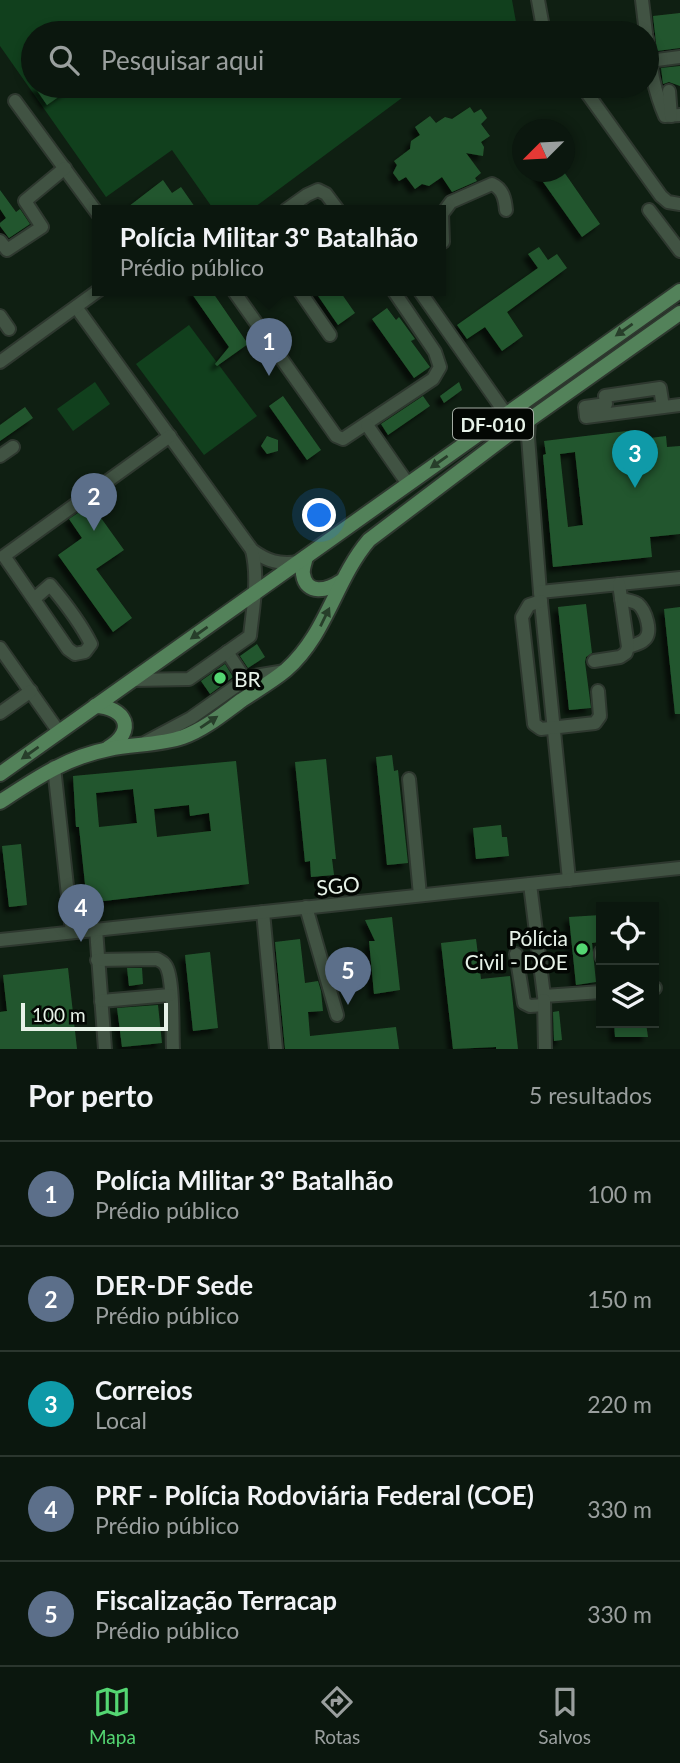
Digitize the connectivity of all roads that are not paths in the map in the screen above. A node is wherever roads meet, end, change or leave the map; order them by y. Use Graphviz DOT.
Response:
graph roads {
  1 [pos="538,0"];
  2 [pos="642,0"];
  3 [pos="542,21"];
  4 [pos="645,21"];
  5 [pos="680,57"];
  6 [pos="659,60"];
  7 [pos="668,91"];
  8 [pos="591,98"];
  9 [pos="659,98"];
  10 [pos="15,101"];
  11 [pos="672,116"];
  12 [pos="65,168"];
  13 [pos="680,204"];
  14 [pos="293,205"];
  15 [pos="334,205"];
  16 [pos="92,207"];
  17 [pos="446,209"];
  18 [pos="506,210"];
  19 [pos="649,210"];
  20 [pos="0,241"];
  21 [pos="680,251"];
  22 [pos="680,291"];
  23 [pos="92,295"];
  24 [pos="237,296"];
  25 [pos="303,296"];
  26 [pos="397,296"];
  27 [pos="423,296"];
  28 [pos="76,307"];
  29 [pos="680,313"];
  30 [pos="0,316"];
  31 [pos="9,329"];
  32 [pos="330,335"];
  33 [pos="0,362"];
  34 [pos="680,405"];
  35 [pos="663,407"];
  36 [pos="506,414"];
  37 [pos="529,421"];
  38 [pos="367,425"];
  39 [pos="509,434"];
  40 [pos="170,436"];
  41 [pos="13,447"];
  42 [pos="529,447"];
  43 [pos="0,456"];
  44 [pos="408,484"];
  45 [pos="251,550"];
  46 [pos="2,553"];
  47 [pos="302,559"];
  48 [pos="680,578"];
  49 [pos="340,582"];
  50 [pos="619,584"];
  51 [pos="254,593"];
  52 [pos="540,597"];
  53 [pos="34,599"];
  54 [pos="621,599"];
  55 [pos="628,647"];
  56 [pos="0,648"];
  57 [pos="227,652"];
  58 [pos="594,661"];
  59 [pos="285,671"];
  60 [pos="246,679"];
  61 [pos="133,680"];
  62 [pos="31,691"];
  63 [pos="597,691"];
  64 [pos="95,706"];
  65 [pos="0,713"];
  66 [pos="554,729"];
  67 [pos="59,732"];
  68 [pos="146,743"];
  69 [pos="107,749"];
  70 [pos="54,767"];
  71 [pos="0,774"];
  72 [pos="409,779"];
  73 [pos="0,802"];
  74 [pos="680,868"];
  75 [pos="569,880"];
  76 [pos="530,884"];
  77 [pos="419,895"];
  78 [pos="306,907"];
  79 [pos="263,912"];
  80 [pos="96,929"];
  81 [pos="72,932"];
  82 [pos="0,940"];
  83 [pos="516,954"];
  84 [pos="97,960"];
  85 [pos="596,993"];
  86 [pos="170,995"];
  87 [pos="544,1000"];
  88 [pos="101,1001"];
  89 [pos="337,1015"];
  90 [pos="105,1049"];
  91 [pos="173,1049"];
  92 [pos="276,1049"];
  93 [pos="545,1049"];
  1 -- 3 [label="lane"];
  2 -- 4 [label="lane"];
  5 -- 6 [label="lane"];
  7 -- 11 [label="lane"];
  8 -- 13 [label="lane"];
  9 -- 11 [label="lane"];
  10 -- 12 [label="lane"];
  12 -- 16 [label="lane"];
  12 -- 20 [label="lane"];
  14 -- 15 [label="lane"];
  17 -- 18 [label="lane"];
  19 -- 21 [label="lane"];
  22 -- 36 [label="main road, DF-010, one-way"];
  23 -- 28 [label="lane"];
  24 -- 38 [label="lane"];
  25 -- 32 [label="lane"];
  26 -- 38 [label="lane"];
  27 -- 36 [label="lane"];
  28 -- 33 [label="lane"];
  28 -- 40 [label="lane"];
  29 -- 37 [label="main road, DF-010"];
  30 -- 31 [label="lane"];
  34 -- 35 [label="lane"];
  35 -- 35 [label="lane"];
  36 -- 44 [label="main road, DF-010, one-way"];
  37 -- 39 [label="main road, DF-010"];
  37 -- 42 [label="lane"];
  38 -- 44 [label="lane"];
  39 -- 42 [label="lane"];
  39 -- 49 [label="main road, DF-010"];
  40 -- 45 [label="lane"];
  40 -- 46 [label="lane"];
  41 -- 43 [label="lane"];
  42 -- 52 [label="lane"];
  44 -- 47 [label="main road, DF-010"];
  45 -- 47 [label="lane"];
  45 -- 51 [label="lane"];
  46 -- 53 [label="lane"];
  47 -- 49 [label="main road"];
  47 -- 51 [label="main road, DF-010"];
  48 -- 50 [label="lane"];
  59 -- 49 [label="main road, DF-010, one-way"];
  50 -- 52 [label="lane"];
  50 -- 54 [label="lane"];
  51 -- 57 [label="lane"];
  51 -- 61 [label="main road, DF-010, one-way"];
  52 -- 66 [label="lane"];
  52 -- 66 [label="lane"];
  53 -- 53 [label="lane"];
  54 -- 55 [label="lane"];
  54 -- 55 [label="lane"];
  55 -- 58 [label="lane"];
  56 -- 62 [label="lane"];
  57 -- 60 [label="lane"];
  57 -- 61 [label="lane"];
  59 -- 60 [label="lane"];
  68 -- 59 [label="main road, DF-010, one-way"];
  60 -- 68 [label="lane"];
  61 -- 64 [label="main road, DF-010"];
  62 -- 65 [label="lane"];
  62 -- 67 [label="lane"];
  63 -- 66 [label="lane"];
  64 -- 67 [label="main road, DF-010"];
  64 -- 69 [label="main road"];
  66 -- 75 [label="lane"];
  67 -- 71 [label="main road, DF-010, one-way"];
  68 -- 69 [label="main road, DF-010"];
  69 -- 70 [label="main road, DF-010"];
  70 -- 73 [label="main road, DF-010"];
  70 -- 81 [label="lane"];
  72 -- 77 [label="lane"];
  74 -- 75 [label="lane, SGO"];
  75 -- 76 [label="lane, SGO"];
  76 -- 77 [label="lane, SGO"];
  76 -- 87 [label="lane"];
  77 -- 78 [label="lane, SGO"];
  78 -- 79 [label="lane, SGO"];
  78 -- 89 [label="lane"];
  79 -- 80 [label="lane, SGO"];
  79 -- 92 [label="lane"];
  80 -- 81 [label="lane, SGO"];
  80 -- 84 [label="lane"];
  81 -- 82 [label="lane, SGO"];
  83 -- 87 [label="lane"];
  84 -- 86 [label="lane"];
  84 -- 88 [label="lane"];
  85 -- 87 [label="lane"];
  86 -- 88 [label="lane"];
  86 -- 91 [label="lane"];
  87 -- 93 [label="lane"];
  88 -- 90 [label="lane"];
}
